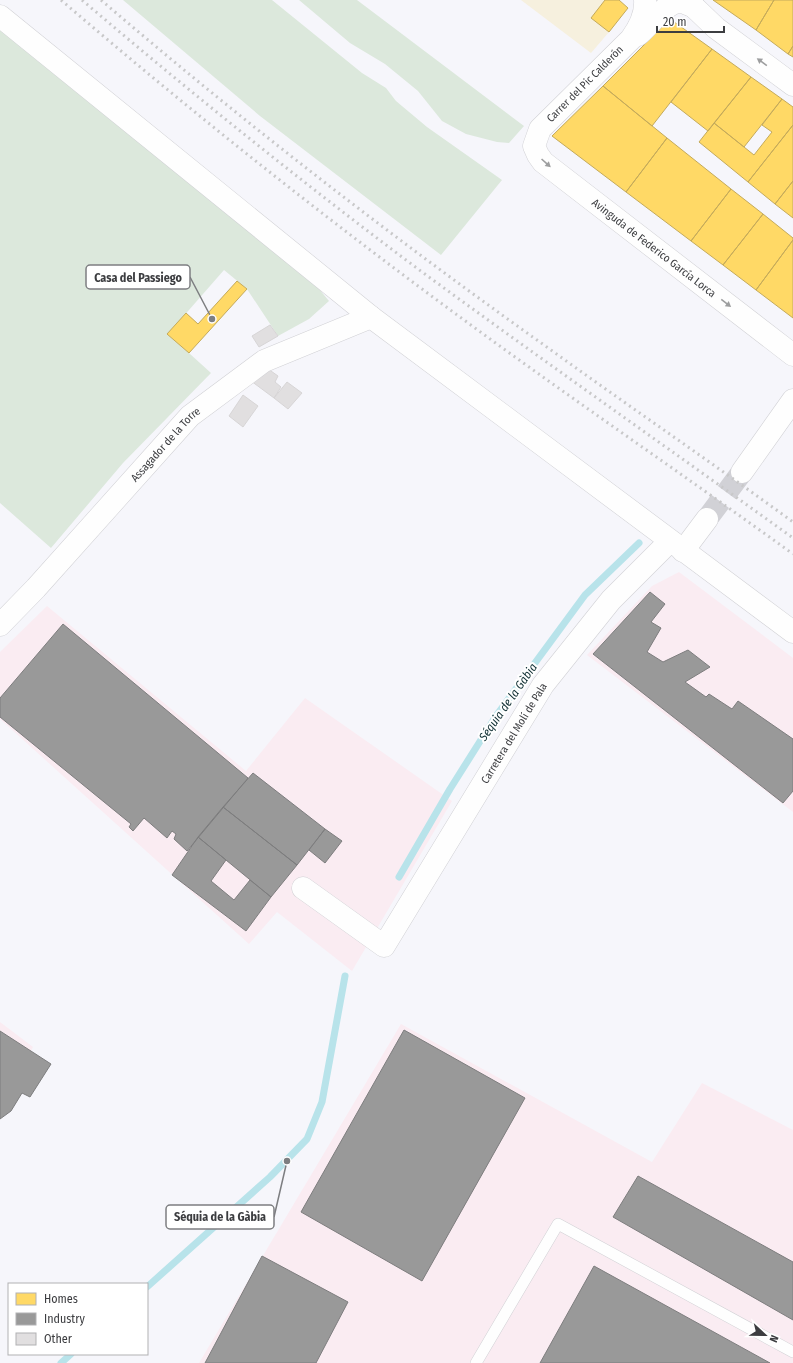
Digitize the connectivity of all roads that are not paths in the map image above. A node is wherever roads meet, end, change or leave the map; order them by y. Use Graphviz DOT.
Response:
graph roads {
  1 [pos="645,0"];
  2 [pos="689,3"];
  3 [pos="0,16"];
  4 [pos="631,39"];
  5 [pos="793,85"];
  6 [pos="540,129"];
  7 [pos="371,317"];
  8 [pos="793,355"];
  9 [pos="793,400"];
  10 [pos="742,472"];
  11 [pos="707,519"];
  12 [pos="677,546"];
  13 [pos="0,625"];
  14 [pos="793,632"];
  15 [pos="303,888"];
  16 [pos="793,1352"];
  17 [pos="476,1363"];
  1 -- 4 [label="street, Carrer del Pic Calderón"];
  2 -- 4 [label="street, Carrer del Pic Calderón"];
  5 -- 2 [label="street, one-way"];
  3 -- 7 [label="street"];
  4 -- 6 [label="street, Carrer del Pic Calderón"];
  6 -- 8 [label="street, Avinguda de Federico García Lorca, one-way"];
  7 -- 12 [label="street"];
  7 -- 13 [label="street, Assagador de la Torre"];
  9 -- 10 [label="street"];
  11 -- 12 [label="street, Carretera del Molí de Pala"];
  12 -- 14 [label="street"];
  12 -- 15 [label="street, Carretera del Molí de Pala"];
  16 -- 17 [label="lane"];
}
